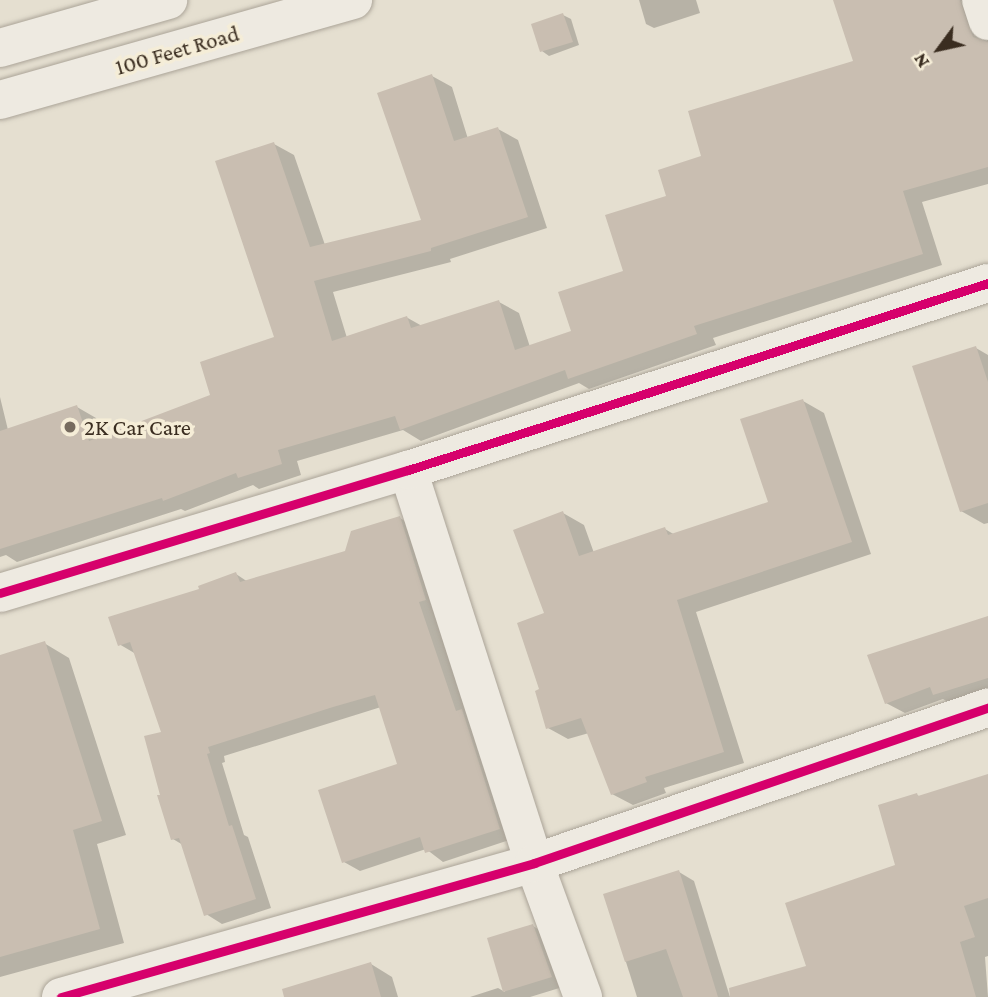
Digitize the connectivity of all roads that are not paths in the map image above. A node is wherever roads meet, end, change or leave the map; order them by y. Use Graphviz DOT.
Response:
graph roads {
  1 [pos="168,0"];
  2 [pos="353,0"];
  3 [pos="981,0"];
  4 [pos="988,21"];
  5 [pos="0,48"];
  6 [pos="0,100"];
  7 [pos="988,283"];
  8 [pos="408,470"];
  9 [pos="0,593"];
  10 [pos="988,708"];
  11 [pos="534,863"];
  12 [pos="61,997"];
  13 [pos="583,997"];
  1 -- 5 [label="street"];
  2 -- 6 [label="street, 100 Feet Road"];
  3 -- 4 [label="street"];
  7 -- 8 [label="street"];
  8 -- 9 [label="street"];
  8 -- 11 [label="street"];
  10 -- 11 [label="street"];
  11 -- 12 [label="street"];
  11 -- 13 [label="street"];
}
